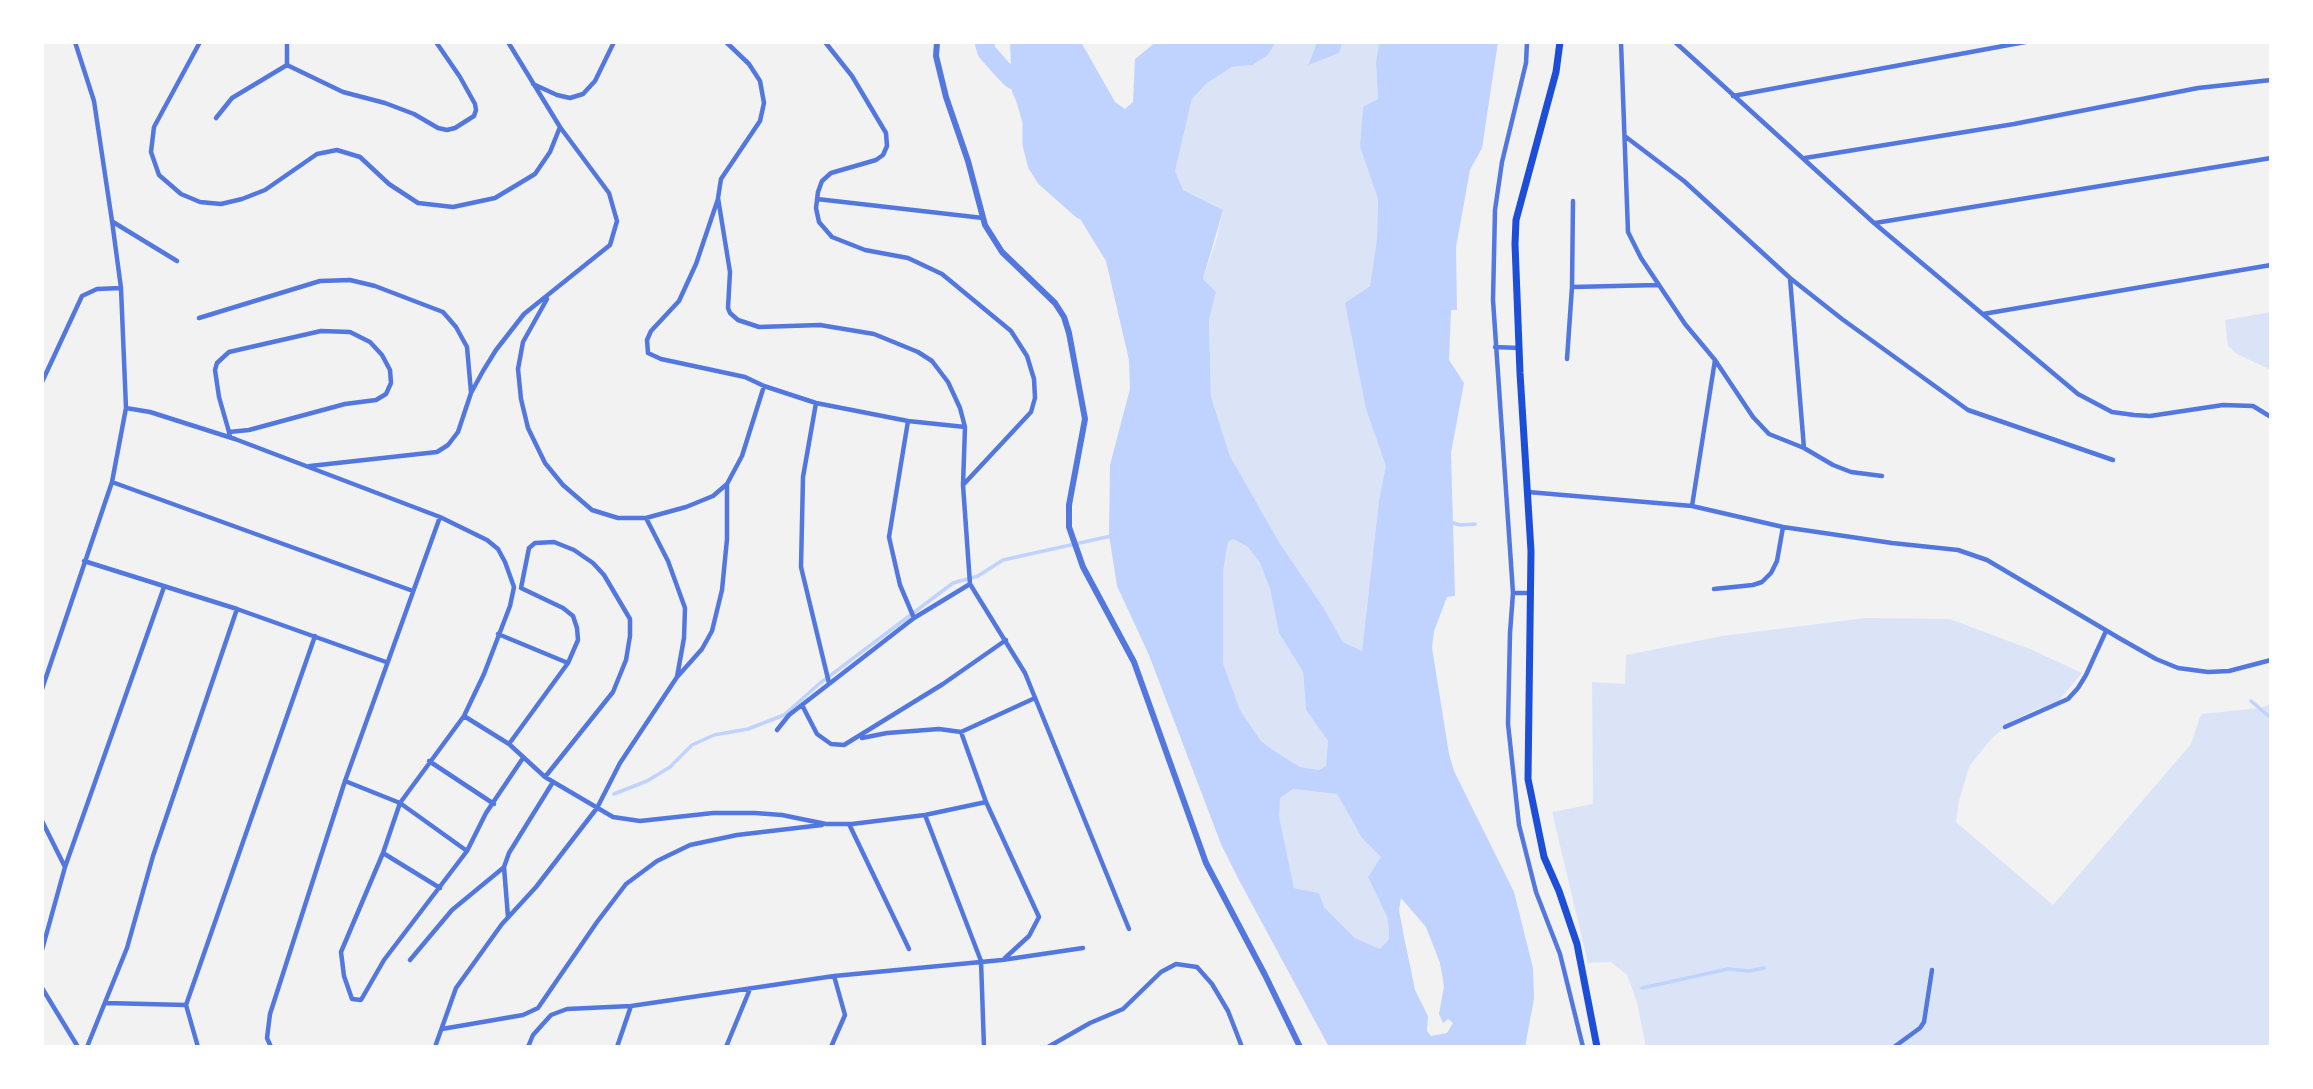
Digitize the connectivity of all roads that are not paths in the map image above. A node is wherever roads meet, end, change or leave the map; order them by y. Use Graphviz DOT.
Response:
graph roads {
  1 [pos="75,42"];
  2 [pos="200,42"];
  3 [pos="287,42"];
  4 [pos="436,42"];
  5 [pos="508,42"];
  6 [pos="614,42"];
  7 [pos="726,42"];
  8 [pos="825,42"];
  9 [pos="937,42"];
  10 [pos="1527,42"];
  11 [pos="1560,42"];
  12 [pos="1621,42"];
  13 [pos="1675,42"];
  14 [pos="2014,42"];
  15 [pos="2025,42"];
  16 [pos="2020,43"];
  17 [pos="287,65"];
  18 [pos="2271,80"];
  19 [pos="532,83"];
  20 [pos="1733,96"];
  21 [pos="216,118"];
  22 [pos="560,127"];
  23 [pos="1626,137"];
  24 [pos="1804,158"];
  25 [pos="2271,158"];
  26 [pos="718,198"];
  27 [pos="817,199"];
  28 [pos="1573,201"];
  29 [pos="982,218"];
  30 [pos="112,221"];
  31 [pos="1874,223"];
  32 [pos="177,261"];
  33 [pos="2271,265"];
  34 [pos="1790,278"];
  35 [pos="1659,285"];
  36 [pos="1572,287"];
  37 [pos="121,288"];
  38 [pos="549,296"];
  39 [pos="1983,314"];
  40 [pos="199,318"];
  41 [pos="1495,347"];
  42 [pos="1519,348"];
  43 [pos="1567,359"];
  44 [pos="1715,360"];
  45 [pos="42,382"];
  46 [pos="764,386"];
  47 [pos="471,393"];
  48 [pos="816,403"];
  49 [pos="127,408"];
  50 [pos="2271,417"];
  51 [pos="908,421"];
  52 [pos="965,427"];
  53 [pos="229,435"];
  54 [pos="1804,448"];
  55 [pos="2113,460"];
  56 [pos="309,466"];
  57 [pos="1882,476"];
  58 [pos="112,482"];
  59 [pos="727,484"];
  60 [pos="963,485"];
  61 [pos="1528,492"];
  62 [pos="1692,506"];
  63 [pos="440,517"];
  64 [pos="646,518"];
  65 [pos="1783,527"];
  66 [pos="84,561"];
  67 [pos="970,584"];
  68 [pos="164,587"];
  69 [pos="518,587"];
  70 [pos="1714,589"];
  71 [pos="414,591"];
  72 [pos="1513,593"];
  73 [pos="1531,593"];
  74 [pos="237,609"];
  75 [pos="914,618"];
  76 [pos="2106,631"];
  77 [pos="499,634"];
  78 [pos="315,636"];
  79 [pos="1006,640"];
  80 [pos="2271,660"];
  81 [pos="386,662"];
  82 [pos="568,663"];
  83 [pos="677,677"];
  84 [pos="829,683"];
  85 [pos="42,689"];
  86 [pos="1035,698"];
  87 [pos="802,705"];
  88 [pos="464,716"];
  89 [pos="2005,727"];
  90 [pos="776,730"];
  91 [pos="961,732"];
  92 [pos="858,739"];
  93 [pos="509,744"];
  94 [pos="523,758"];
  95 [pos="429,761"];
  96 [pos="545,777"];
  97 [pos="345,781"];
  98 [pos="553,782"];
  99 [pos="986,802"];
  100 [pos="400,803"];
  101 [pos="494,804"];
  102 [pos="597,808"];
  103 [pos="925,815"];
  104 [pos="42,821"];
  105 [pos="826,824"];
  106 [pos="849,824"];
  107 [pos="467,851"];
  108 [pos="383,853"];
  109 [pos="65,867"];
  110 [pos="504,867"];
  111 [pos="440,888"];
  112 [pos="508,917"];
  113 [pos="1129,929"];
  114 [pos="1083,947"];
  115 [pos="909,949"];
  116 [pos="42,950"];
  117 [pos="410,960"];
  118 [pos="1002,960"];
  119 [pos="981,961"];
  120 [pos="1931,970"];
  121 [pos="834,976"];
  122 [pos="42,988"];
  123 [pos="750,988"];
  124 [pos="105,1003"];
  125 [pos="186,1006"];
  126 [pos="631,1006"];
  127 [pos="441,1030"];
  128 [pos="78,1047"];
  129 [pos="87,1047"];
  130 [pos="198,1047"];
  131 [pos="271,1047"];
  132 [pos="435,1047"];
  133 [pos="528,1047"];
  134 [pos="617,1047"];
  135 [pos="726,1047"];
  136 [pos="831,1047"];
  137 [pos="984,1047"];
  138 [pos="1048,1047"];
  139 [pos="1242,1047"];
  140 [pos="1300,1047"];
  141 [pos="1583,1047"];
  142 [pos="1597,1047"];
  143 [pos="1894,1047"];
  1 -- 30 [label="street"];
  2 -- 22 [label="street"];
  3 -- 17 [label="street"];
  4 -- 17 [label="street"];
  5 -- 19 [label="street"];
  6 -- 19 [label="street"];
  7 -- 26 [label="street"];
  8 -- 27 [label="street"];
  9 -- 29 [label="street"];
  10 -- 41 [label="street"];
  11 -- 42 [label="main road"];
  12 -- 23 [label="street"];
  13 -- 20 [label="street"];
  14 -- 16 [label="street"];
  15 -- 16 [label="street"];
  16 -- 20 [label="street"];
  17 -- 21 [label="street"];
  18 -- 24 [label="street"];
  19 -- 22 [label="street"];
  20 -- 24 [label="street"];
  22 -- 38 [label="street"];
  23 -- 34 [label="street"];
  23 -- 35 [label="street"];
  24 -- 31 [label="street"];
  25 -- 31 [label="street"];
  26 -- 46 [label="street"];
  26 -- 52 [label="street"];
  27 -- 29 [label="street"];
  27 -- 60 [label="street"];
  28 -- 36 [label="street"];
  29 -- 140 [label="street"];
  30 -- 32 [label="street"];
  30 -- 37 [label="street"];
  31 -- 39 [label="street"];
  33 -- 39 [label="street"];
  34 -- 54 [label="street"];
  34 -- 55 [label="street"];
  35 -- 36 [label="street"];
  35 -- 44 [label="street"];
  36 -- 43 [label="street"];
  37 -- 45 [label="street"];
  37 -- 49 [label="street"];
  38 -- 47 [label="street"];
  38 -- 64 [label="street"];
  39 -- 50 [label="street"];
  40 -- 47 [label="street"];
  41 -- 42 [label="street"];
  41 -- 72 [label="street"];
  42 -- 61 [label="main road"];
  44 -- 54 [label="street"];
  44 -- 62 [label="street"];
  46 -- 48 [label="street"];
  46 -- 59 [label="street"];
  47 -- 56 [label="street"];
  48 -- 51 [label="street"];
  48 -- 84 [label="street"];
  49 -- 53 [label="street"];
  49 -- 58 [label="street"];
  51 -- 52 [label="street"];
  51 -- 75 [label="street"];
  52 -- 60 [label="street"];
  53 -- 53 [label="street"];
  53 -- 56 [label="street"];
  54 -- 57 [label="street"];
  56 -- 63 [label="street"];
  58 -- 66 [label="street"];
  58 -- 71 [label="street"];
  59 -- 64 [label="street"];
  59 -- 83 [label="street"];
  60 -- 67 [label="street"];
  61 -- 62 [label="street"];
  61 -- 73 [label="main road"];
  62 -- 65 [label="street"];
  63 -- 69 [label="street"];
  63 -- 71 [label="street"];
  64 -- 83 [label="street"];
  65 -- 70 [label="street"];
  65 -- 76 [label="street"];
  66 -- 68 [label="street"];
  66 -- 85 [label="street"];
  67 -- 75 [label="street"];
  67 -- 79 [label="street"];
  68 -- 74 [label="street"];
  68 -- 109 [label="street"];
  69 -- 77 [label="street"];
  69 -- 82 [label="street"];
  69 -- 96 [label="street"];
  71 -- 81 [label="street"];
  72 -- 73 [label="street"];
  72 -- 141 [label="street"];
  73 -- 142 [label="main road"];
  74 -- 78 [label="street"];
  74 -- 124 [label="street"];
  75 -- 84 [label="street"];
  76 -- 80 [label="street"];
  76 -- 89 [label="street"];
  77 -- 82 [label="street"];
  77 -- 88 [label="street"];
  78 -- 81 [label="street"];
  78 -- 125 [label="street"];
  79 -- 86 [label="street"];
  79 -- 92 [label="street"];
  81 -- 97 [label="street"];
  82 -- 93 [label="street"];
  83 -- 102 [label="street"];
  84 -- 87 [label="street"];
  86 -- 91 [label="street"];
  86 -- 113 [label="street"];
  87 -- 90 [label="street"];
  87 -- 92 [label="street"];
  88 -- 93 [label="street"];
  88 -- 95 [label="street"];
  91 -- 92 [label="street"];
  91 -- 99 [label="street"];
  93 -- 94 [label="street"];
  94 -- 96 [label="street"];
  94 -- 101 [label="street"];
  95 -- 100 [label="street"];
  95 -- 101 [label="street"];
  96 -- 98 [label="street"];
  97 -- 100 [label="street"];
  97 -- 131 [label="street"];
  98 -- 102 [label="street"];
  98 -- 110 [label="street"];
  99 -- 103 [label="street"];
  99 -- 118 [label="street"];
  100 -- 107 [label="street"];
  100 -- 108 [label="street"];
  101 -- 107 [label="street"];
  102 -- 105 [label="street"];
  102 -- 112 [label="street"];
  103 -- 106 [label="street"];
  103 -- 119 [label="street"];
  104 -- 109 [label="street"];
  105 -- 106 [label="street"];
  105 -- 127 [label="street"];
  106 -- 115 [label="street"];
  107 -- 111 [label="street"];
  108 -- 111 [label="street"];
  108 -- 111 [label="street"];
  109 -- 116 [label="street"];
  110 -- 112 [label="street"];
  110 -- 117 [label="street"];
  112 -- 127 [label="street"];
  114 -- 118 [label="street"];
  118 -- 119 [label="street"];
  119 -- 121 [label="street"];
  119 -- 137 [label="street"];
  120 -- 143 [label="street"];
  121 -- 123 [label="street"];
  121 -- 136 [label="street"];
  122 -- 128 [label="street"];
  123 -- 126 [label="street"];
  123 -- 135 [label="street"];
  124 -- 125 [label="street"];
  124 -- 129 [label="street"];
  125 -- 130 [label="street"];
  126 -- 133 [label="street"];
  126 -- 134 [label="street"];
  127 -- 132 [label="street"];
  138 -- 139 [label="street"];
}
